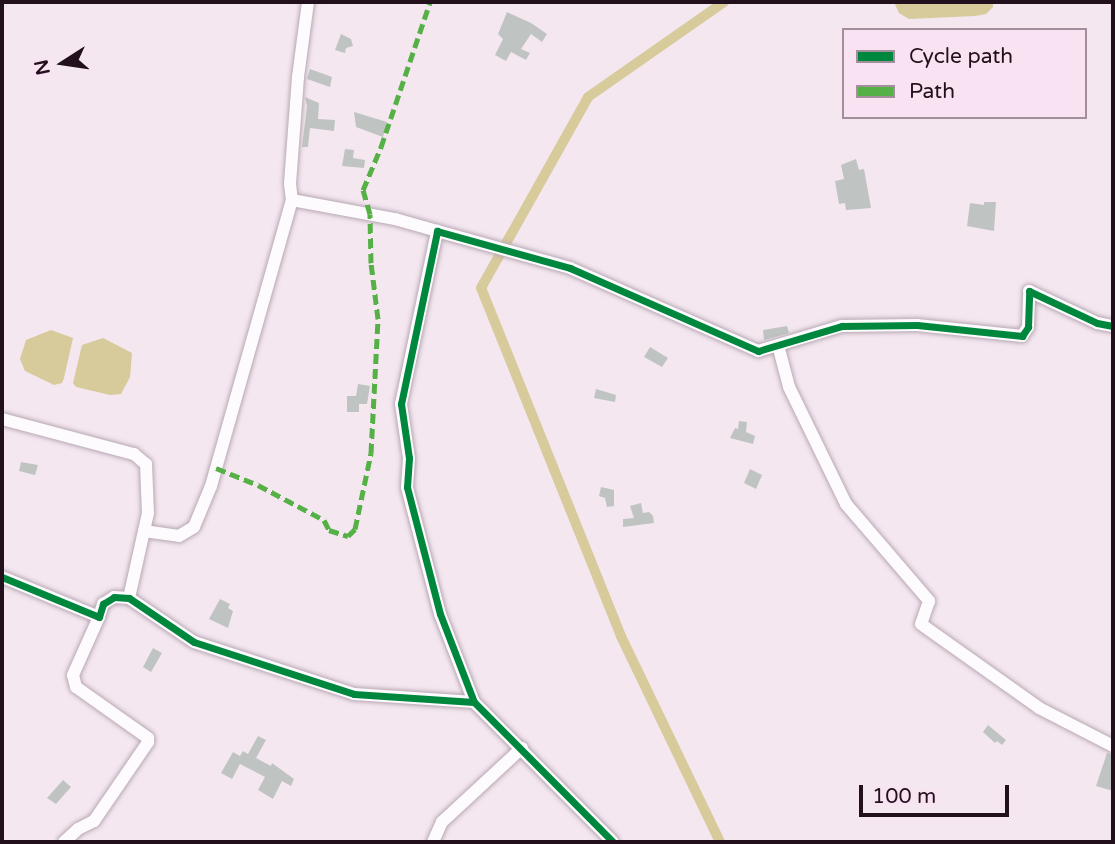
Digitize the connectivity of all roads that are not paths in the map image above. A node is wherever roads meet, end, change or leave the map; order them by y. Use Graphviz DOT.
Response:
graph roads {
  1 [pos="308,2"];
  2 [pos="292,200"];
  3 [pos="437,231"];
  4 [pos="1113,326"];
  5 [pos="778,345"];
  6 [pos="2,419"];
  7 [pos="144,531"];
  8 [pos="2,577"];
  9 [pos="129,598"];
  10 [pos="99,617"];
  11 [pos="474,702"];
  12 [pos="1113,746"];
  13 [pos="522,748"];
  14 [pos="64,842"];
  15 [pos="433,842"];
  16 [pos="613,842"];
  1 -- 2 [label="street"];
  2 -- 3 [label="street"];
  2 -- 7 [label="street"];
  3 -- 5 [label="street"];
  3 -- 11 [label="street"];
  4 -- 5 [label="street"];
  5 -- 12 [label="street"];
  6 -- 7 [label="street"];
  7 -- 9 [label="street"];
  8 -- 10 [label="street"];
  9 -- 10 [label="street"];
  9 -- 11 [label="street"];
  10 -- 14 [label="street"];
  11 -- 13 [label="street"];
  13 -- 15 [label="street"];
  13 -- 16 [label="street"];
}
